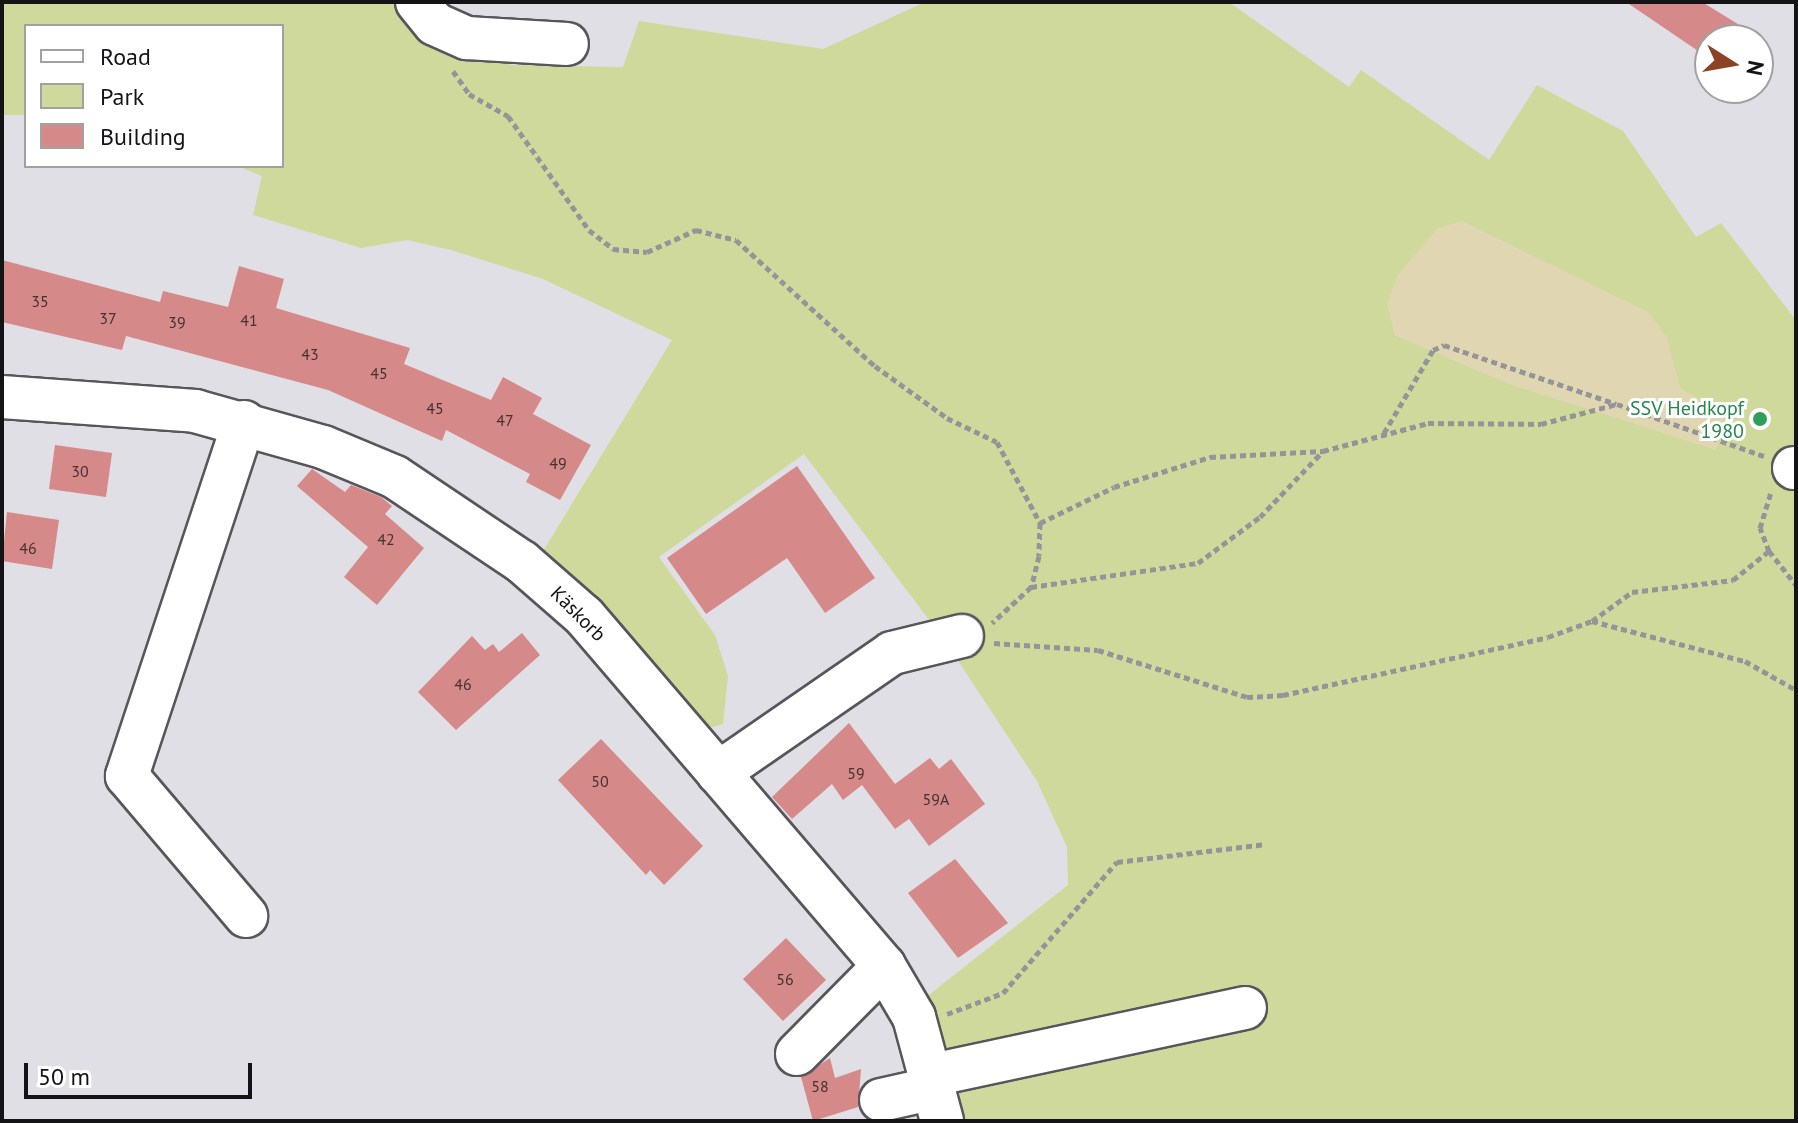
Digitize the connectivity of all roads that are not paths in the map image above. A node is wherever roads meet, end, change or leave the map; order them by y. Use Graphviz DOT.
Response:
graph roads {
  1 [pos="417,2"];
  2 [pos="567,44"];
  3 [pos="2,397"];
  4 [pos="244,422"];
  5 [pos="962,636"];
  6 [pos="718,773"];
  7 [pos="246,916"];
  8 [pos="884,966"];
  9 [pos="1245,1008"];
  10 [pos="797,1054"];
  11 [pos="937,1095"];
  12 [pos="881,1100"];
  1 -- 2 [label="street"];
  3 -- 4 [label="street, Käskorb"];
  4 -- 6 [label="street, Käskorb"];
  4 -- 7 [label="street"];
  5 -- 6 [label="street"];
  6 -- 8 [label="street, Käskorb"];
  8 -- 10 [label="street"];
  8 -- 11 [label="street, Käskorb"];
  9 -- 11 [label="street"];
  11 -- 12 [label="street"];
}
